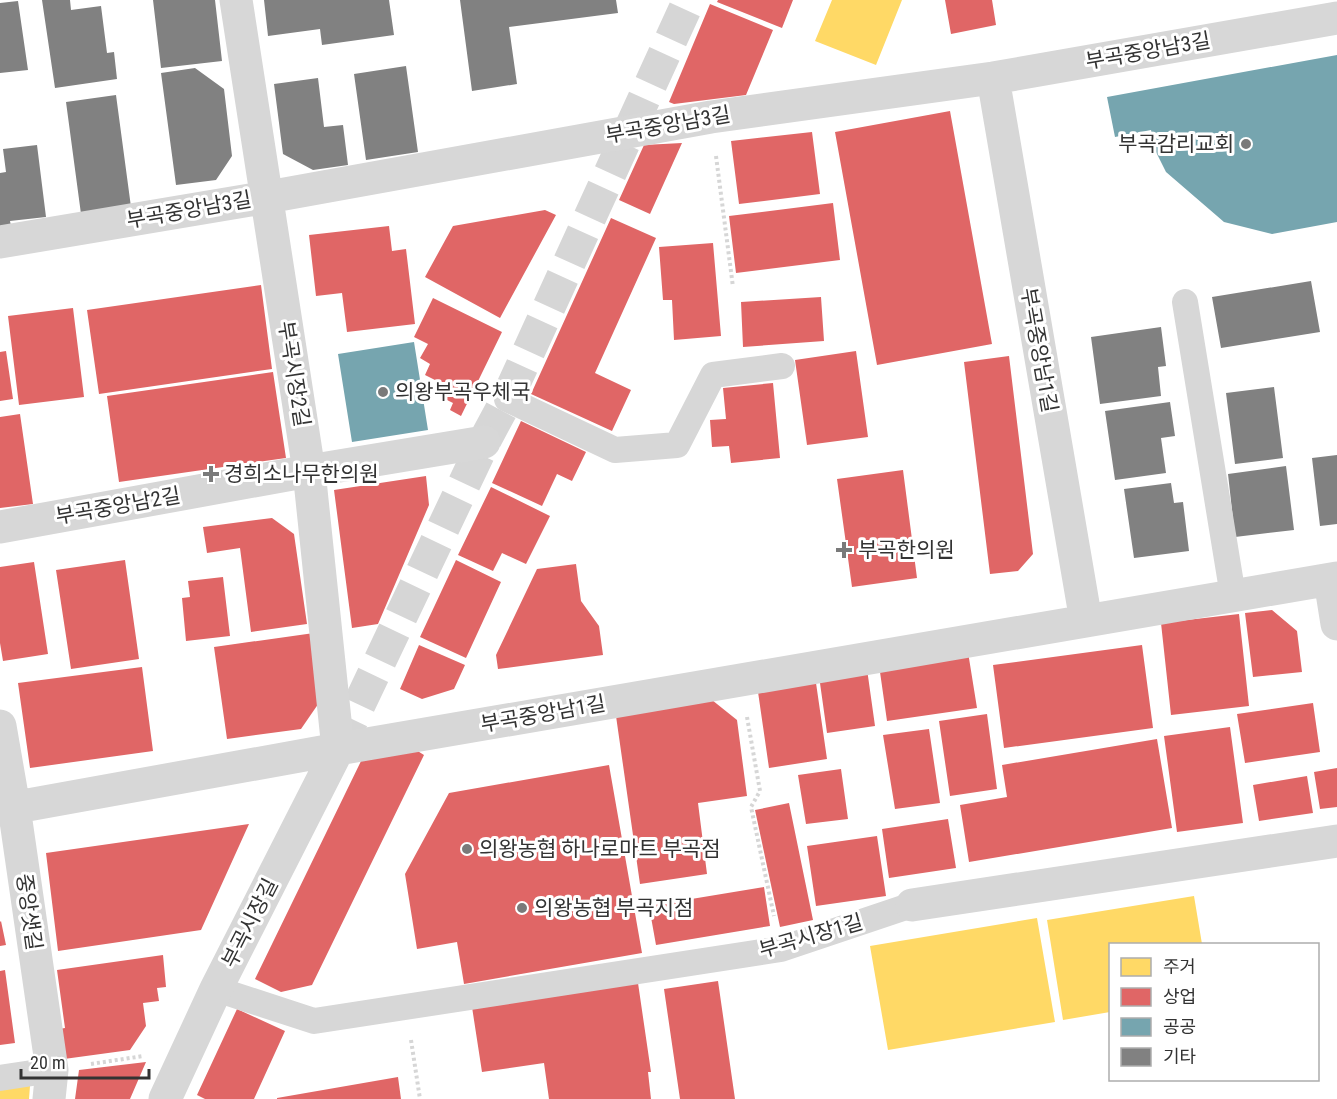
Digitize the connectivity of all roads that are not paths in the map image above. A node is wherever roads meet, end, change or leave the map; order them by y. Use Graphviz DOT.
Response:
graph roads {
  1 [pos="236,0"];
  2 [pos="1337,18"];
  3 [pos="993,78"];
  4 [pos="268,197"];
  5 [pos="0,242"];
  6 [pos="1185,302"];
  7 [pos="782,366"];
  8 [pos="507,399"];
  9 [pos="484,442"];
  10 [pos="309,471"];
  11 [pos="0,527"];
  12 [pos="1334,579"];
  13 [pos="1233,596"];
  14 [pos="1086,621"];
  15 [pos="1337,624"];
  16 [pos="0,726"];
  17 [pos="338,749"];
  18 [pos="7,808"];
  19 [pos="1337,841"];
  20 [pos="912,905"];
  21 [pos="216,989"];
  22 [pos="0,1078"];
  23 [pos="50,1084"];
  24 [pos="165,1099"];
  1 -- 4 [label="street, 부곡시장2길"];
  2 -- 3 [label="street, 부곡중앙남3길"];
  3 -- 4 [label="street, 부곡중앙남3길"];
  3 -- 14 [label="street, 부곡중앙남1길"];
  4 -- 5 [label="street, 부곡중앙남3길"];
  4 -- 10 [label="street, 부곡시장2길"];
  6 -- 13 [label="lane"];
  7 -- 8 [label="lane"];
  9 -- 10 [label="street, 부곡중앙남2길"];
  10 -- 11 [label="street, 부곡중앙남2길"];
  10 -- 17 [label="street, 부곡시장2길"];
  12 -- 13 [label="street, 부곡중앙남1길"];
  12 -- 15 [label="street"];
  13 -- 14 [label="street, 부곡중앙남1길"];
  14 -- 17 [label="street, 부곡중앙남1길"];
  16 -- 18 [label="street, 중앙샛길"];
  17 -- 18 [label="street, 부곡중앙남1길"];
  17 -- 21 [label="street, 부곡시장길"];
  18 -- 23 [label="street, 중앙샛길"];
  19 -- 20 [label="street, 부곡시장1길"];
  20 -- 21 [label="lane, 부곡시장1길"];
  21 -- 24 [label="street, 부곡시장길"];
  22 -- 23 [label="lane"];
}
